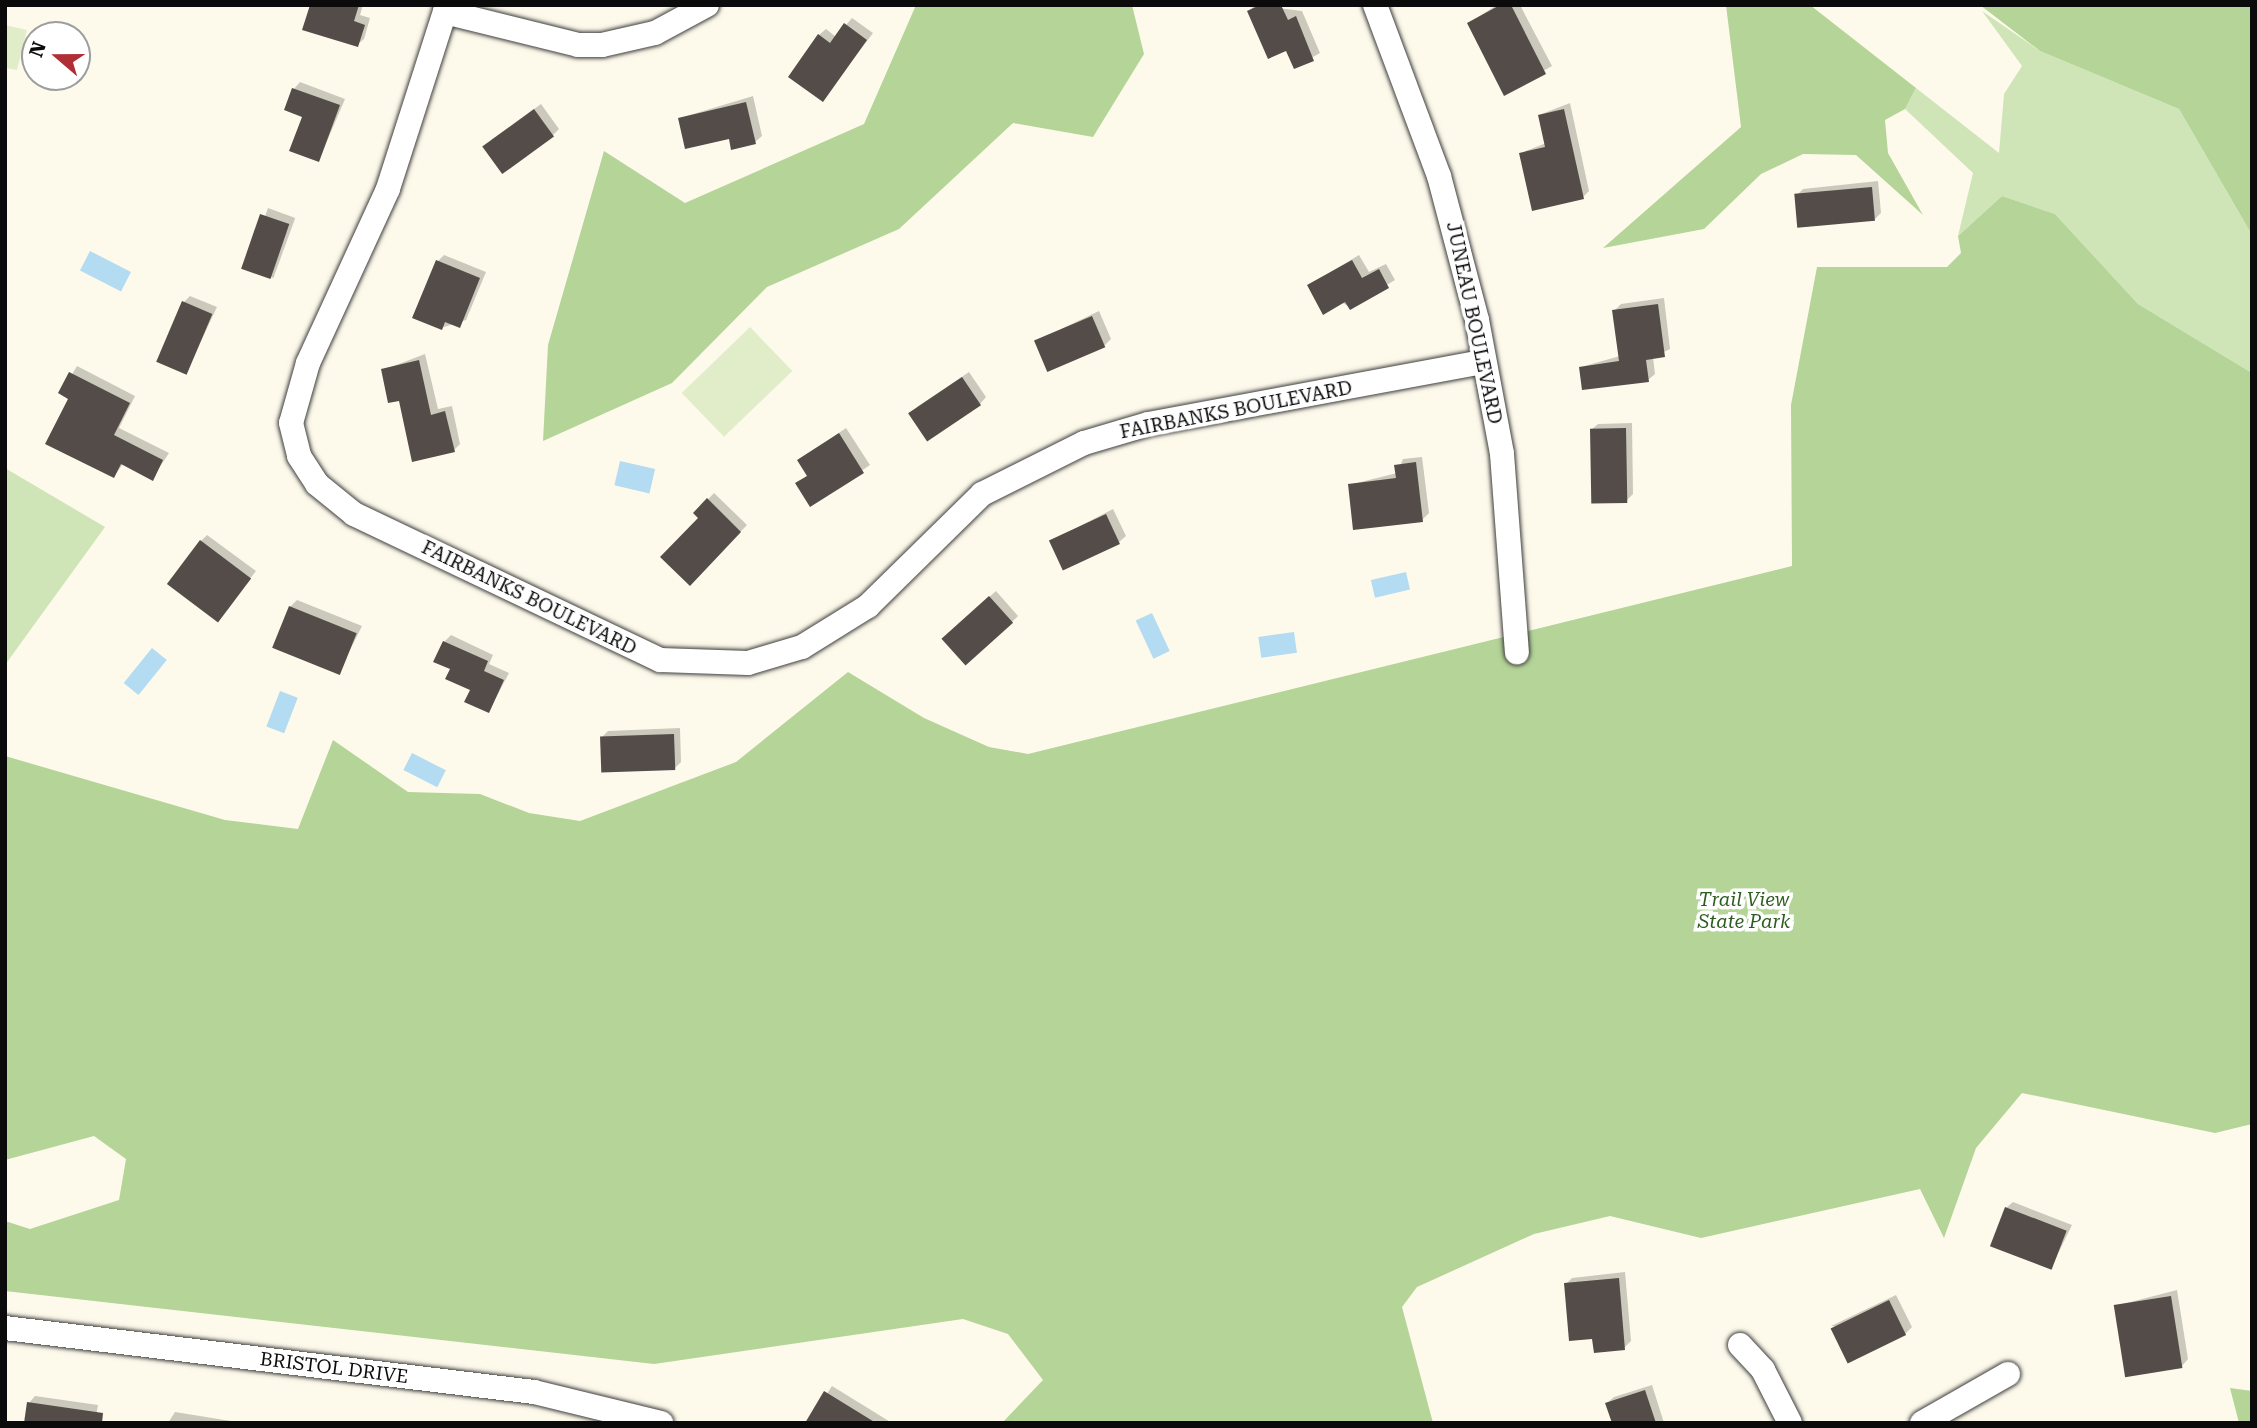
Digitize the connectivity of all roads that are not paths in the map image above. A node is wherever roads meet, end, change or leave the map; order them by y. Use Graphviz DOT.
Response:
graph roads {
  1 [pos="707,5"];
  2 [pos="1376,5"];
  3 [pos="446,8"];
  4 [pos="1483,362"];
  5 [pos="1517,652"];
  6 [pos="5,1328"];
  7 [pos="1740,1345"];
  8 [pos="2008,1374"];
  9 [pos="661,1423"];
  10 [pos="1790,1423"];
  11 [pos="1922,1423"];
  1 -- 3 [label="street"];
  2 -- 4 [label="street, JUNEAU BOULEVARD"];
  3 -- 4 [label="street, FAIRBANKS BOULEVARD"];
  4 -- 5 [label="street, JUNEAU BOULEVARD"];
  6 -- 9 [label="street, BRISTOL DRIVE"];
  7 -- 10 [label="street"];
  8 -- 11 [label="street"];
}
